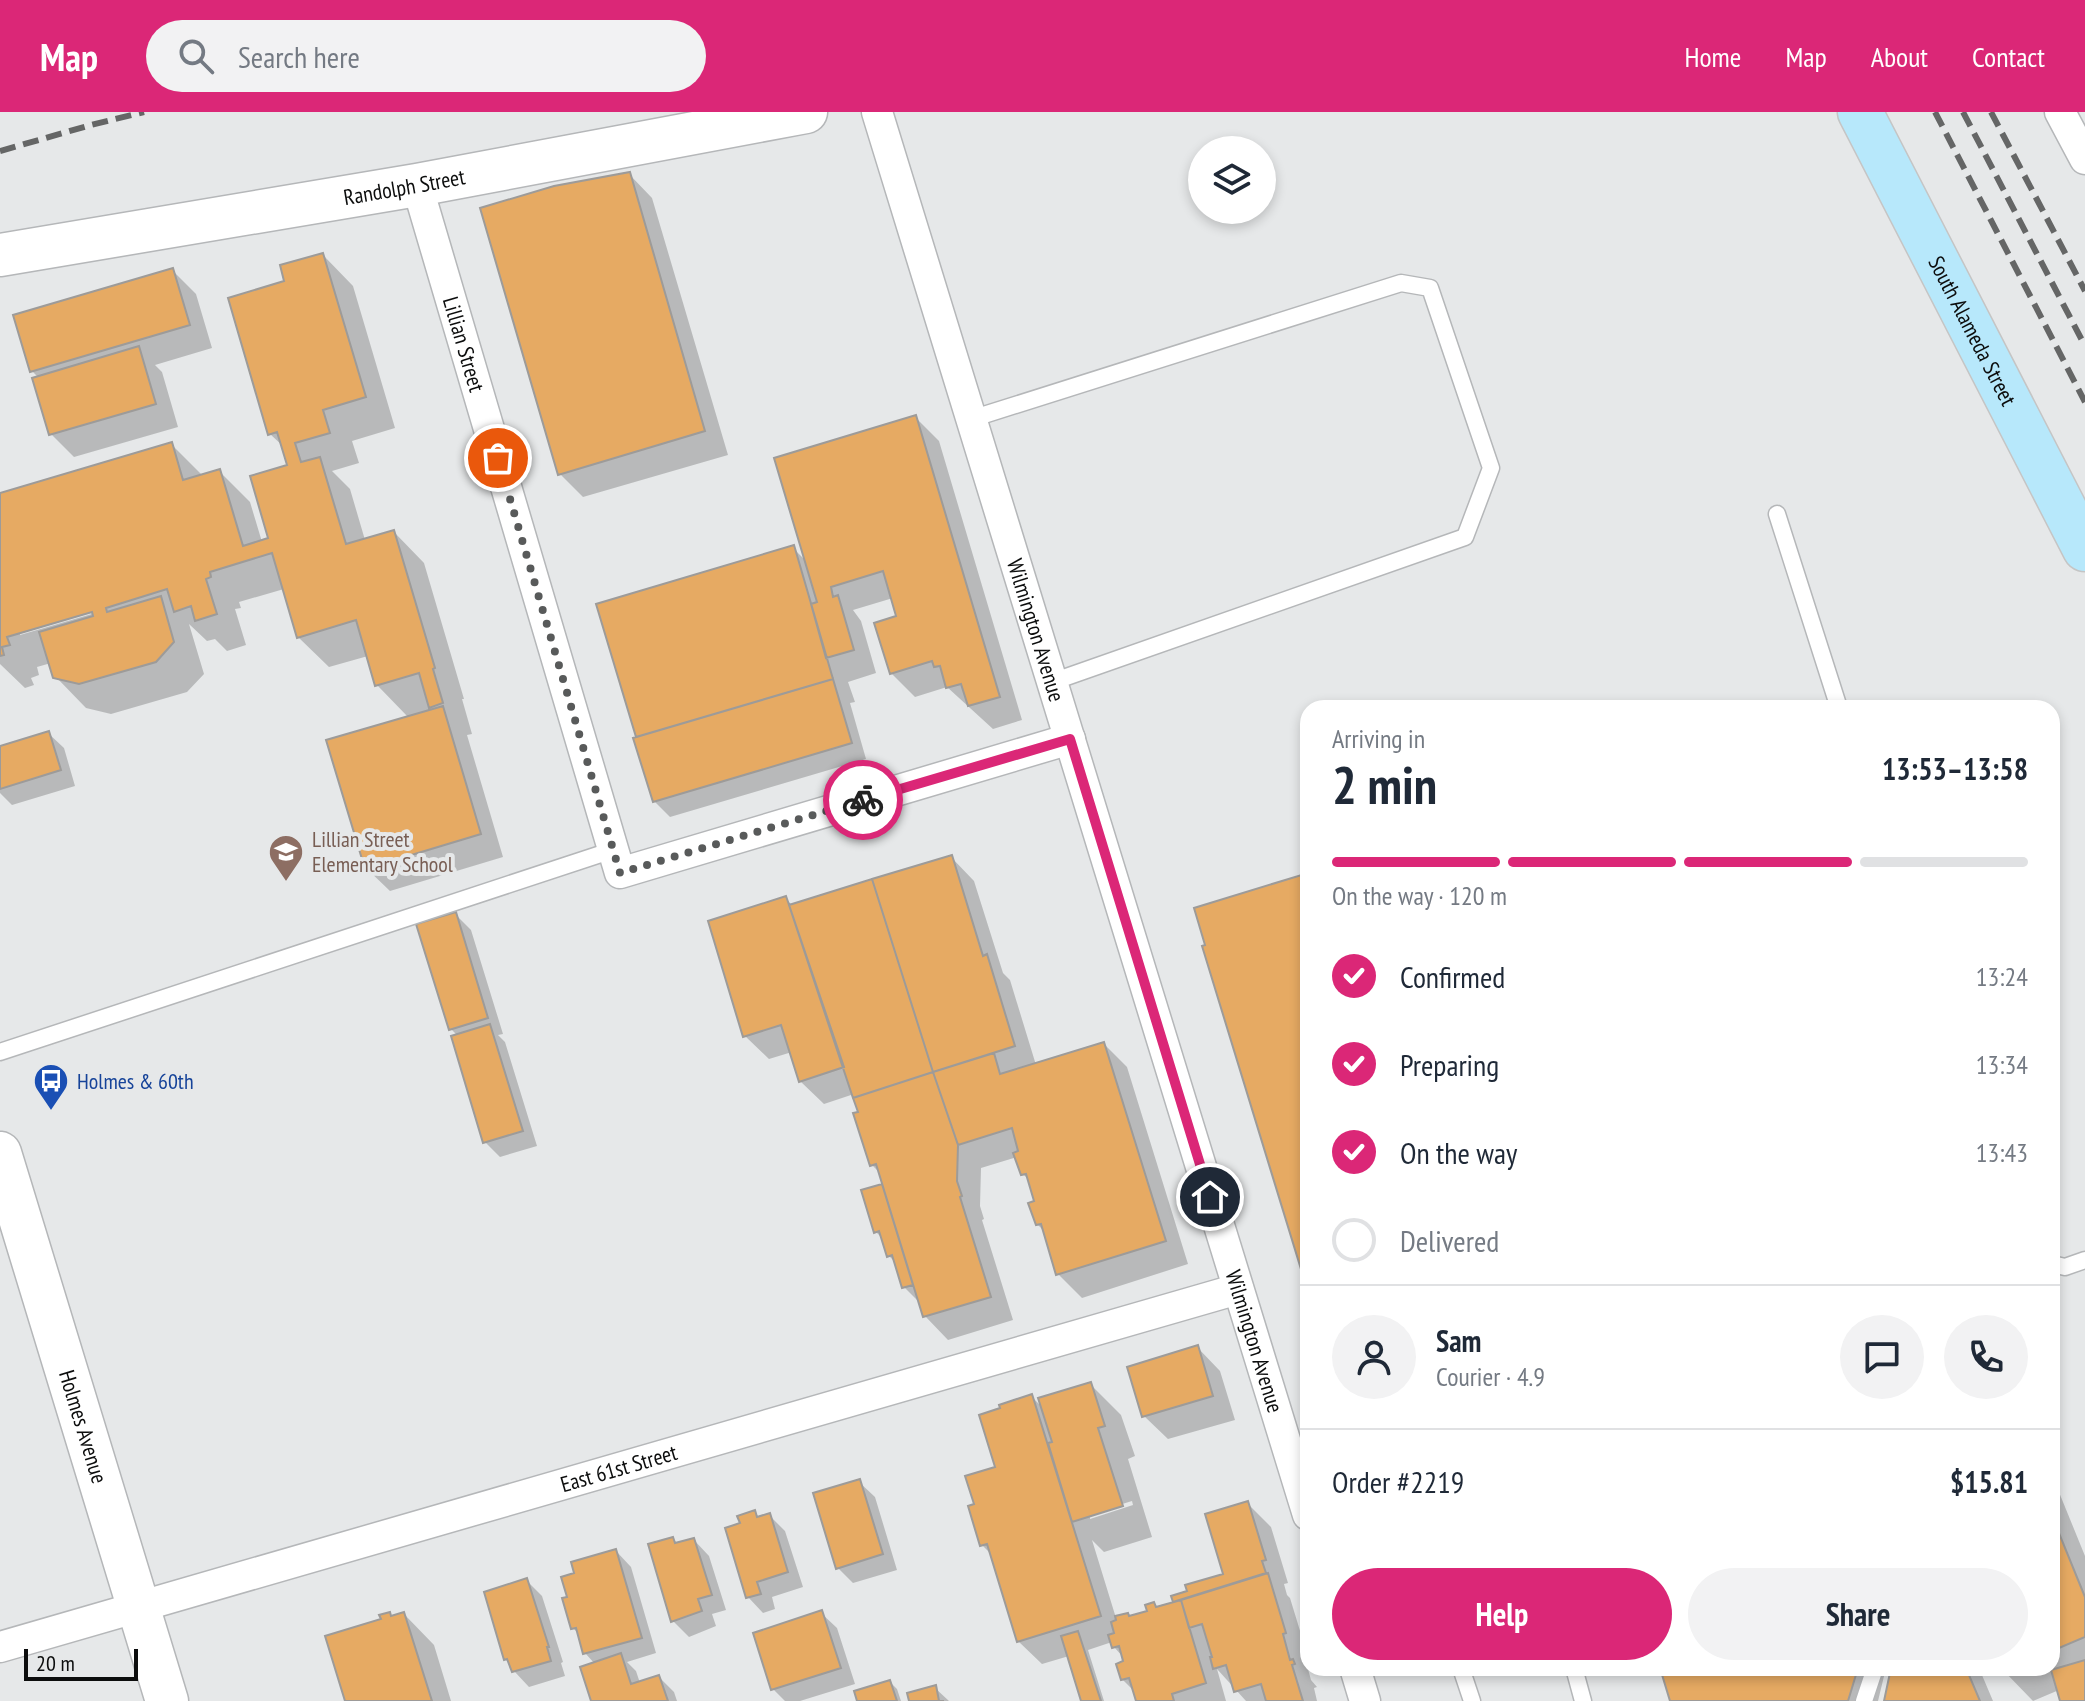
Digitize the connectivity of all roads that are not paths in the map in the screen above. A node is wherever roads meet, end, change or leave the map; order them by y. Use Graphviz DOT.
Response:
graph roads {
  1 [pos="806,112"];
  2 [pos="877,112"];
  3 [pos="1860,112"];
  4 [pos="2060,112"];
  5 [pos="2085,159"];
  6 [pos="417,185"];
  7 [pos="0,255"];
  8 [pos="971,419"];
  9 [pos="1777,514"];
  10 [pos="2085,549"];
  11 [pos="1052,682"];
  12 [pos="1836,700"];
  13 [pos="1070,739"];
  14 [pos="616,862"];
  15 [pos="0,1052"];
  16 [pos="0,1153"];
  17 [pos="10,1217"];
  18 [pos="2085,1260"];
  19 [pos="2060,1266"];
  20 [pos="1238,1289"];
  21 [pos="1300,1489"];
  22 [pos="138,1606"];
  23 [pos="0,1647"];
  24 [pos="1357,1676"];
  25 [pos="1464,1676"];
  26 [pos="1576,1676"];
  27 [pos="1872,1676"];
  28 [pos="167,1701"];
  29 [pos="1365,1701"];
  30 [pos="1472,1701"];
  31 [pos="1583,1701"];
  32 [pos="1864,1701"];
  1 -- 6 [label="street, Randolph Street"];
  2 -- 8 [label="street, Wilmington Avenue"];
  3 -- 10 [label="main road, South Alameda Street"];
  4 -- 5 [label="street"];
  6 -- 7 [label="street, Randolph Street"];
  6 -- 14 [label="street, Lillian Street"];
  8 -- 11 [label="street, Wilmington Avenue"];
  8 -- 11 [label="lane"];
  9 -- 12 [label="lane"];
  11 -- 13 [label="street, Wilmington Avenue"];
  13 -- 14 [label="street"];
  13 -- 20 [label="street, Wilmington Avenue"];
  14 -- 15 [label="lane"];
  16 -- 17 [label="street, Holmes Avenue"];
  17 -- 22 [label="street, Holmes Avenue"];
  18 -- 19 [label="lane"];
  20 -- 21 [label="street, Wilmington Avenue"];
  20 -- 22 [label="street, East 61st Street"];
  22 -- 23 [label="street, East 61st Street"];
  22 -- 28 [label="street, Holmes Avenue"];
  24 -- 29 [label="street"];
  25 -- 30 [label="lane"];
  26 -- 31 [label="lane"];
  27 -- 32 [label="lane"];
}
